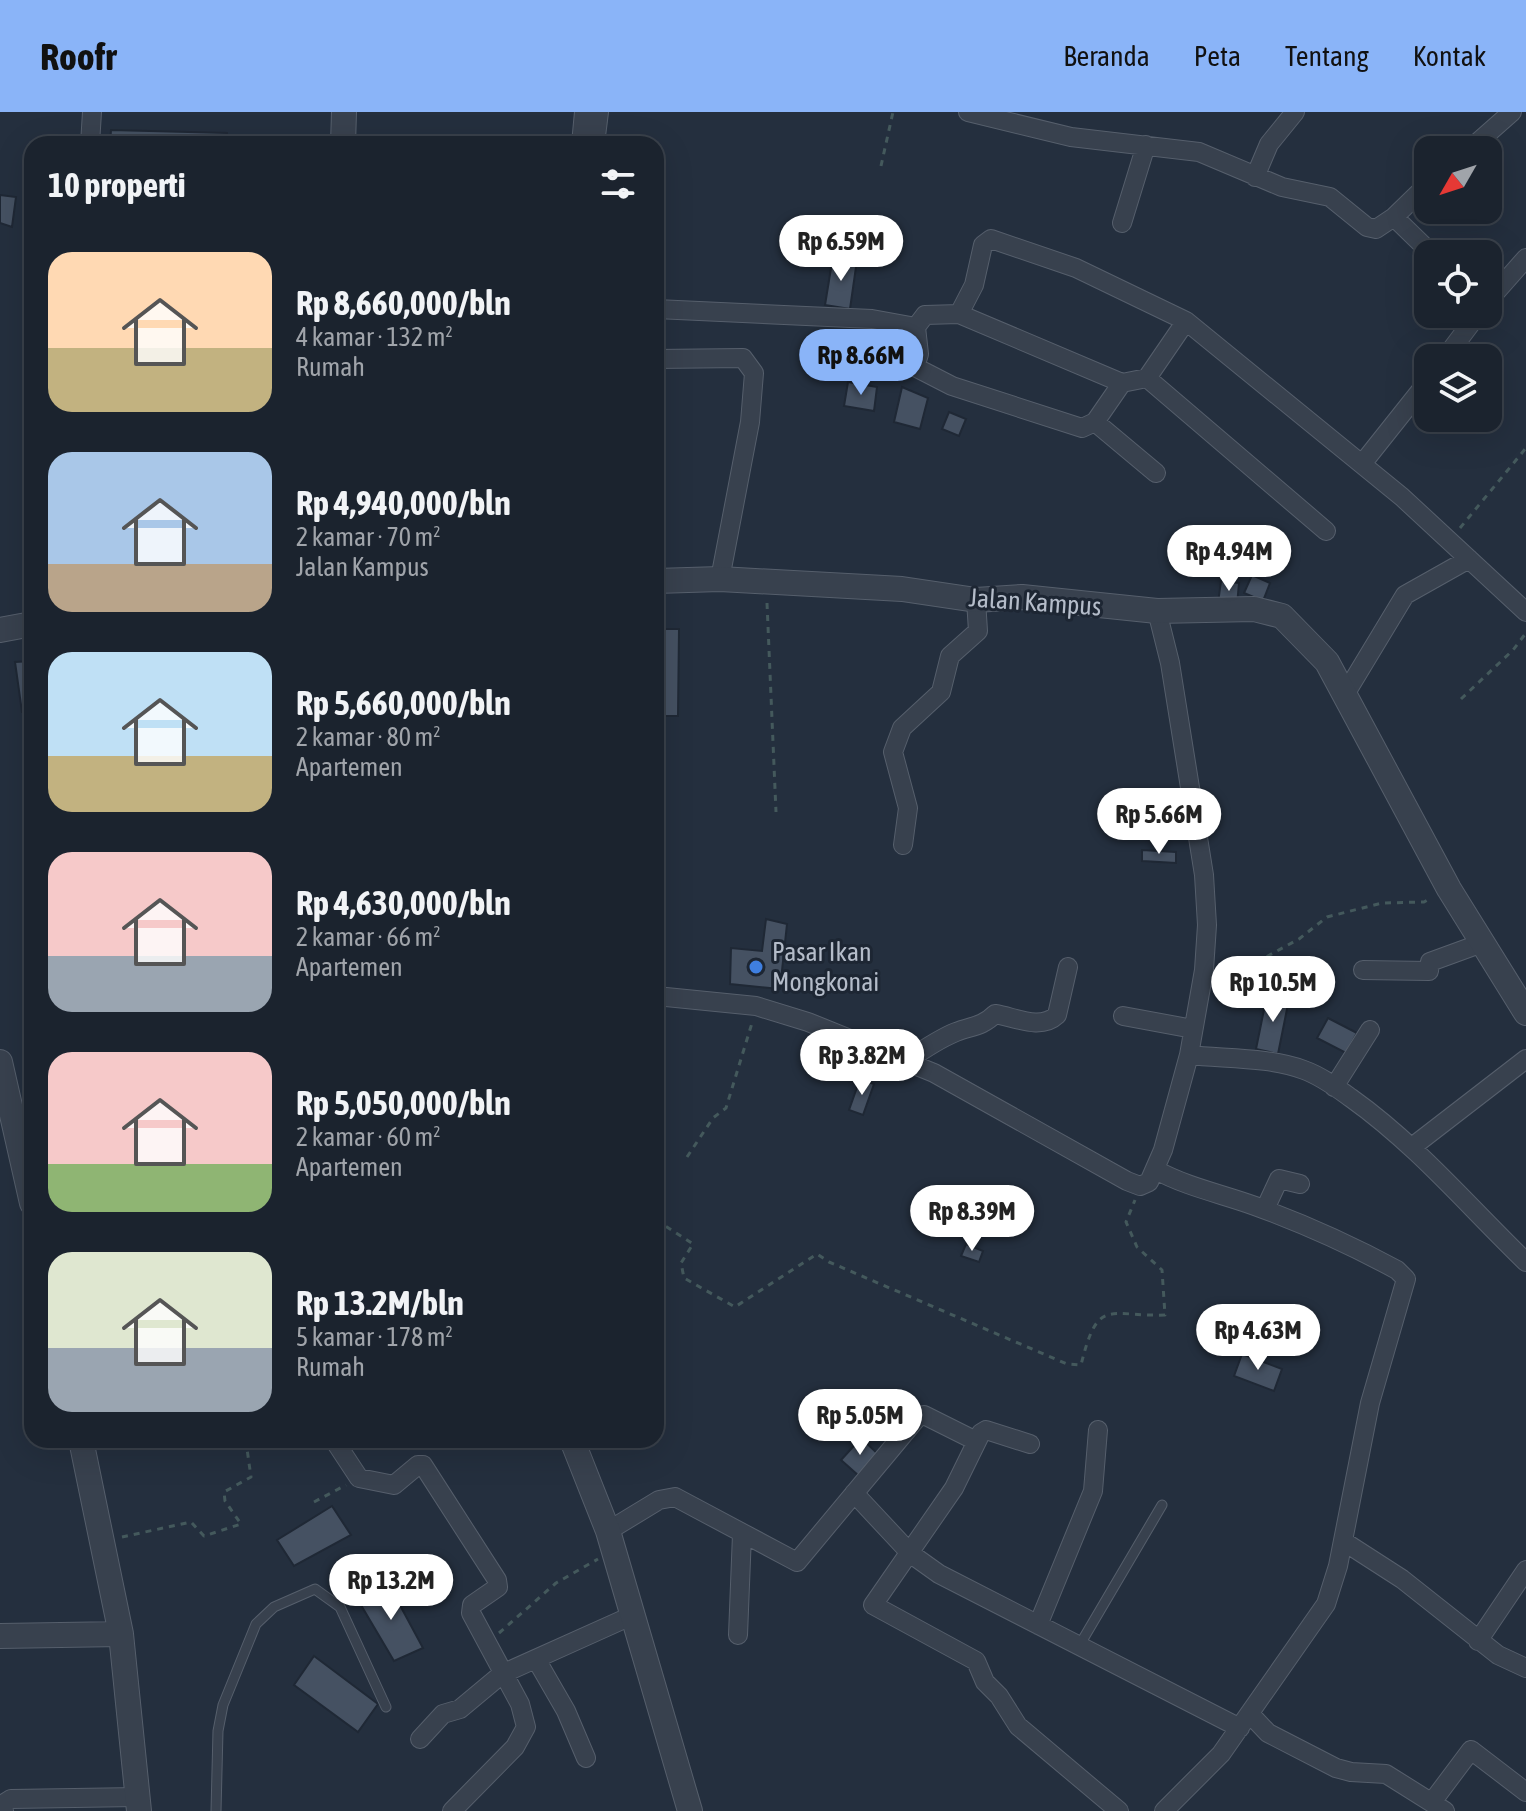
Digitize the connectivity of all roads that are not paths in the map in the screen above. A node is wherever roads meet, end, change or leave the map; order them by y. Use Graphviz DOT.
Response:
graph roads {
  1 [pos="92,112"];
  2 [pos="344,112"];
  3 [pos="584,112"];
  4 [pos="599,112"];
  5 [pos="968,112"];
  6 [pos="1295,112"];
  7 [pos="1512,112"];
  8 [pos="90,136"];
  9 [pos="343,136"];
  10 [pos="582,136"];
  11 [pos="596,136"];
  12 [pos="1485,136"];
  13 [pos="1146,145"];
  14 [pos="1255,177"];
  15 [pos="1414,198"];
  16 [pos="1394,217"];
  17 [pos="1122,223"];
  18 [pos="1418,240"];
  19 [pos="1526,258"];
  20 [pos="1502,285"];
  21 [pos="664,309"];
  22 [pos="959,314"];
  23 [pos="1186,321"];
  24 [pos="916,327"];
  25 [pos="664,359"];
  26 [pos="1147,378"];
  27 [pos="1122,383"];
  28 [pos="1414,399"];
  29 [pos="1095,422"];
  30 [pos="1362,464"];
  31 [pos="1156,473"];
  32 [pos="1326,531"];
  33 [pos="1469,559"];
  34 [pos="720,579"];
  35 [pos="664,581"];
  36 [pos="976,600"];
  37 [pos="1157,611"];
  38 [pos="1526,612"];
  39 [pos="24,626"];
  40 [pos="0,630"];
  41 [pos="1344,696"];
  42 [pos="903,845"];
  43 [pos="1482,943"];
  44 [pos="1068,967"];
  45 [pos="1363,970"];
  46 [pos="664,997"];
  47 [pos="1526,1013"];
  48 [pos="1123,1016"];
  49 [pos="1193,1029"];
  50 [pos="1370,1030"];
  51 [pos="1189,1055"];
  52 [pos="1526,1059"];
  53 [pos="906,1061"];
  54 [pos="0,1062"];
  55 [pos="1334,1087"];
  56 [pos="1412,1147"];
  57 [pos="24,1168"];
  58 [pos="1156,1170"];
  59 [pos="1300,1184"];
  60 [pos="1265,1209"];
  61 [pos="1526,1262"];
  62 [pos="1098,1430"];
  63 [pos="976,1441"];
  64 [pos="1030,1444"];
  65 [pos="83,1448"];
  66 [pos="339,1448"];
  67 [pos="575,1448"];
  68 [pos="854,1493"];
  69 [pos="1162,1505"];
  70 [pos="742,1534"];
  71 [pos="610,1541"];
  72 [pos="1343,1541"];
  73 [pos="911,1554"];
  74 [pos="1526,1570"];
  75 [pos="631,1616"];
  76 [pos="1038,1625"];
  77 [pos="121,1634"];
  78 [pos="738,1635"];
  79 [pos="0,1636"];
  80 [pos="1478,1641"];
  81 [pos="1079,1646"];
  82 [pos="536,1659"];
  83 [pos="1526,1668"];
  84 [pos="502,1674"];
  85 [pos="386,1707"];
  86 [pos="1245,1721"];
  87 [pos="420,1739"];
  88 [pos="586,1758"];
  89 [pos="1526,1792"];
  90 [pos="138,1804"];
  91 [pos="1439,1806"];
  92 [pos="4,1811"];
  93 [pos="216,1811"];
  94 [pos="452,1811"];
  95 [pos="690,1811"];
  96 [pos="1119,1811"];
  97 [pos="1164,1811"];
  1 -- 8 [label="street"];
  2 -- 9 [label="street"];
  3 -- 10 [label="street"];
  4 -- 11 [label="street"];
  5 -- 13 [label="street"];
  6 -- 14 [label="street"];
  7 -- 12 [label="street"];
  13 -- 14 [label="street"];
  13 -- 17 [label="street"];
  14 -- 16 [label="street"];
  15 -- 16 [label="street"];
  16 -- 18 [label="street"];
  19 -- 20 [label="street"];
  21 -- 24 [label="street"];
  22 -- 23 [label="street"];
  22 -- 24 [label="street"];
  22 -- 27 [label="street"];
  23 -- 26 [label="street"];
  23 -- 30 [label="street"];
  24 -- 29 [label="street"];
  25 -- 34 [label="street"];
  26 -- 27 [label="street"];
  26 -- 32 [label="street"];
  27 -- 29 [label="street"];
  28 -- 30 [label="street"];
  29 -- 31 [label="street"];
  30 -- 33 [label="street"];
  33 -- 38 [label="street"];
  33 -- 41 [label="street"];
  34 -- 35 [label="street, Jalan Kampus"];
  34 -- 36 [label="street, Jalan Kampus"];
  36 -- 37 [label="street, Jalan Kampus"];
  36 -- 42 [label="street"];
  37 -- 41 [label="street, Jalan Kampus"];
  37 -- 49 [label="street"];
  39 -- 40 [label="street"];
  41 -- 43 [label="street, Jalan Kampus"];
  43 -- 45 [label="street"];
  43 -- 47 [label="street, Jalan Kampus"];
  44 -- 53 [label="street"];
  46 -- 53 [label="street"];
  48 -- 49 [label="street"];
  49 -- 51 [label="street"];
  50 -- 55 [label="street"];
  51 -- 55 [label="street"];
  51 -- 58 [label="street"];
  52 -- 56 [label="street"];
  53 -- 58 [label="street"];
  54 -- 57 [label="street"];
  55 -- 56 [label="street"];
  56 -- 61 [label="street"];
  58 -- 60 [label="street"];
  59 -- 60 [label="street"];
  60 -- 72 [label="street"];
  62 -- 76 [label="street"];
  63 -- 64 [label="street"];
  63 -- 68 [label="street"];
  63 -- 73 [label="street"];
  65 -- 77 [label="street"];
  66 -- 84 [label="street"];
  67 -- 71 [label="street"];
  68 -- 70 [label="street"];
  68 -- 73 [label="street"];
  69 -- 81 [label="lane"];
  70 -- 71 [label="street"];
  70 -- 78 [label="street"];
  71 -- 75 [label="street"];
  72 -- 80 [label="street"];
  72 -- 86 [label="street"];
  73 -- 76 [label="street"];
  73 -- 96 [label="street"];
  74 -- 80 [label="street"];
  75 -- 82 [label="street"];
  75 -- 95 [label="street"];
  76 -- 81 [label="street"];
  77 -- 79 [label="street"];
  77 -- 90 [label="street"];
  80 -- 83 [label="street"];
  81 -- 86 [label="street"];
  82 -- 84 [label="street"];
  82 -- 88 [label="street"];
  84 -- 87 [label="street"];
  84 -- 94 [label="street"];
  85 -- 93 [label="lane"];
  86 -- 91 [label="street"];
  86 -- 97 [label="street"];
  89 -- 91 [label="street"];
  90 -- 92 [label="street"];
}
